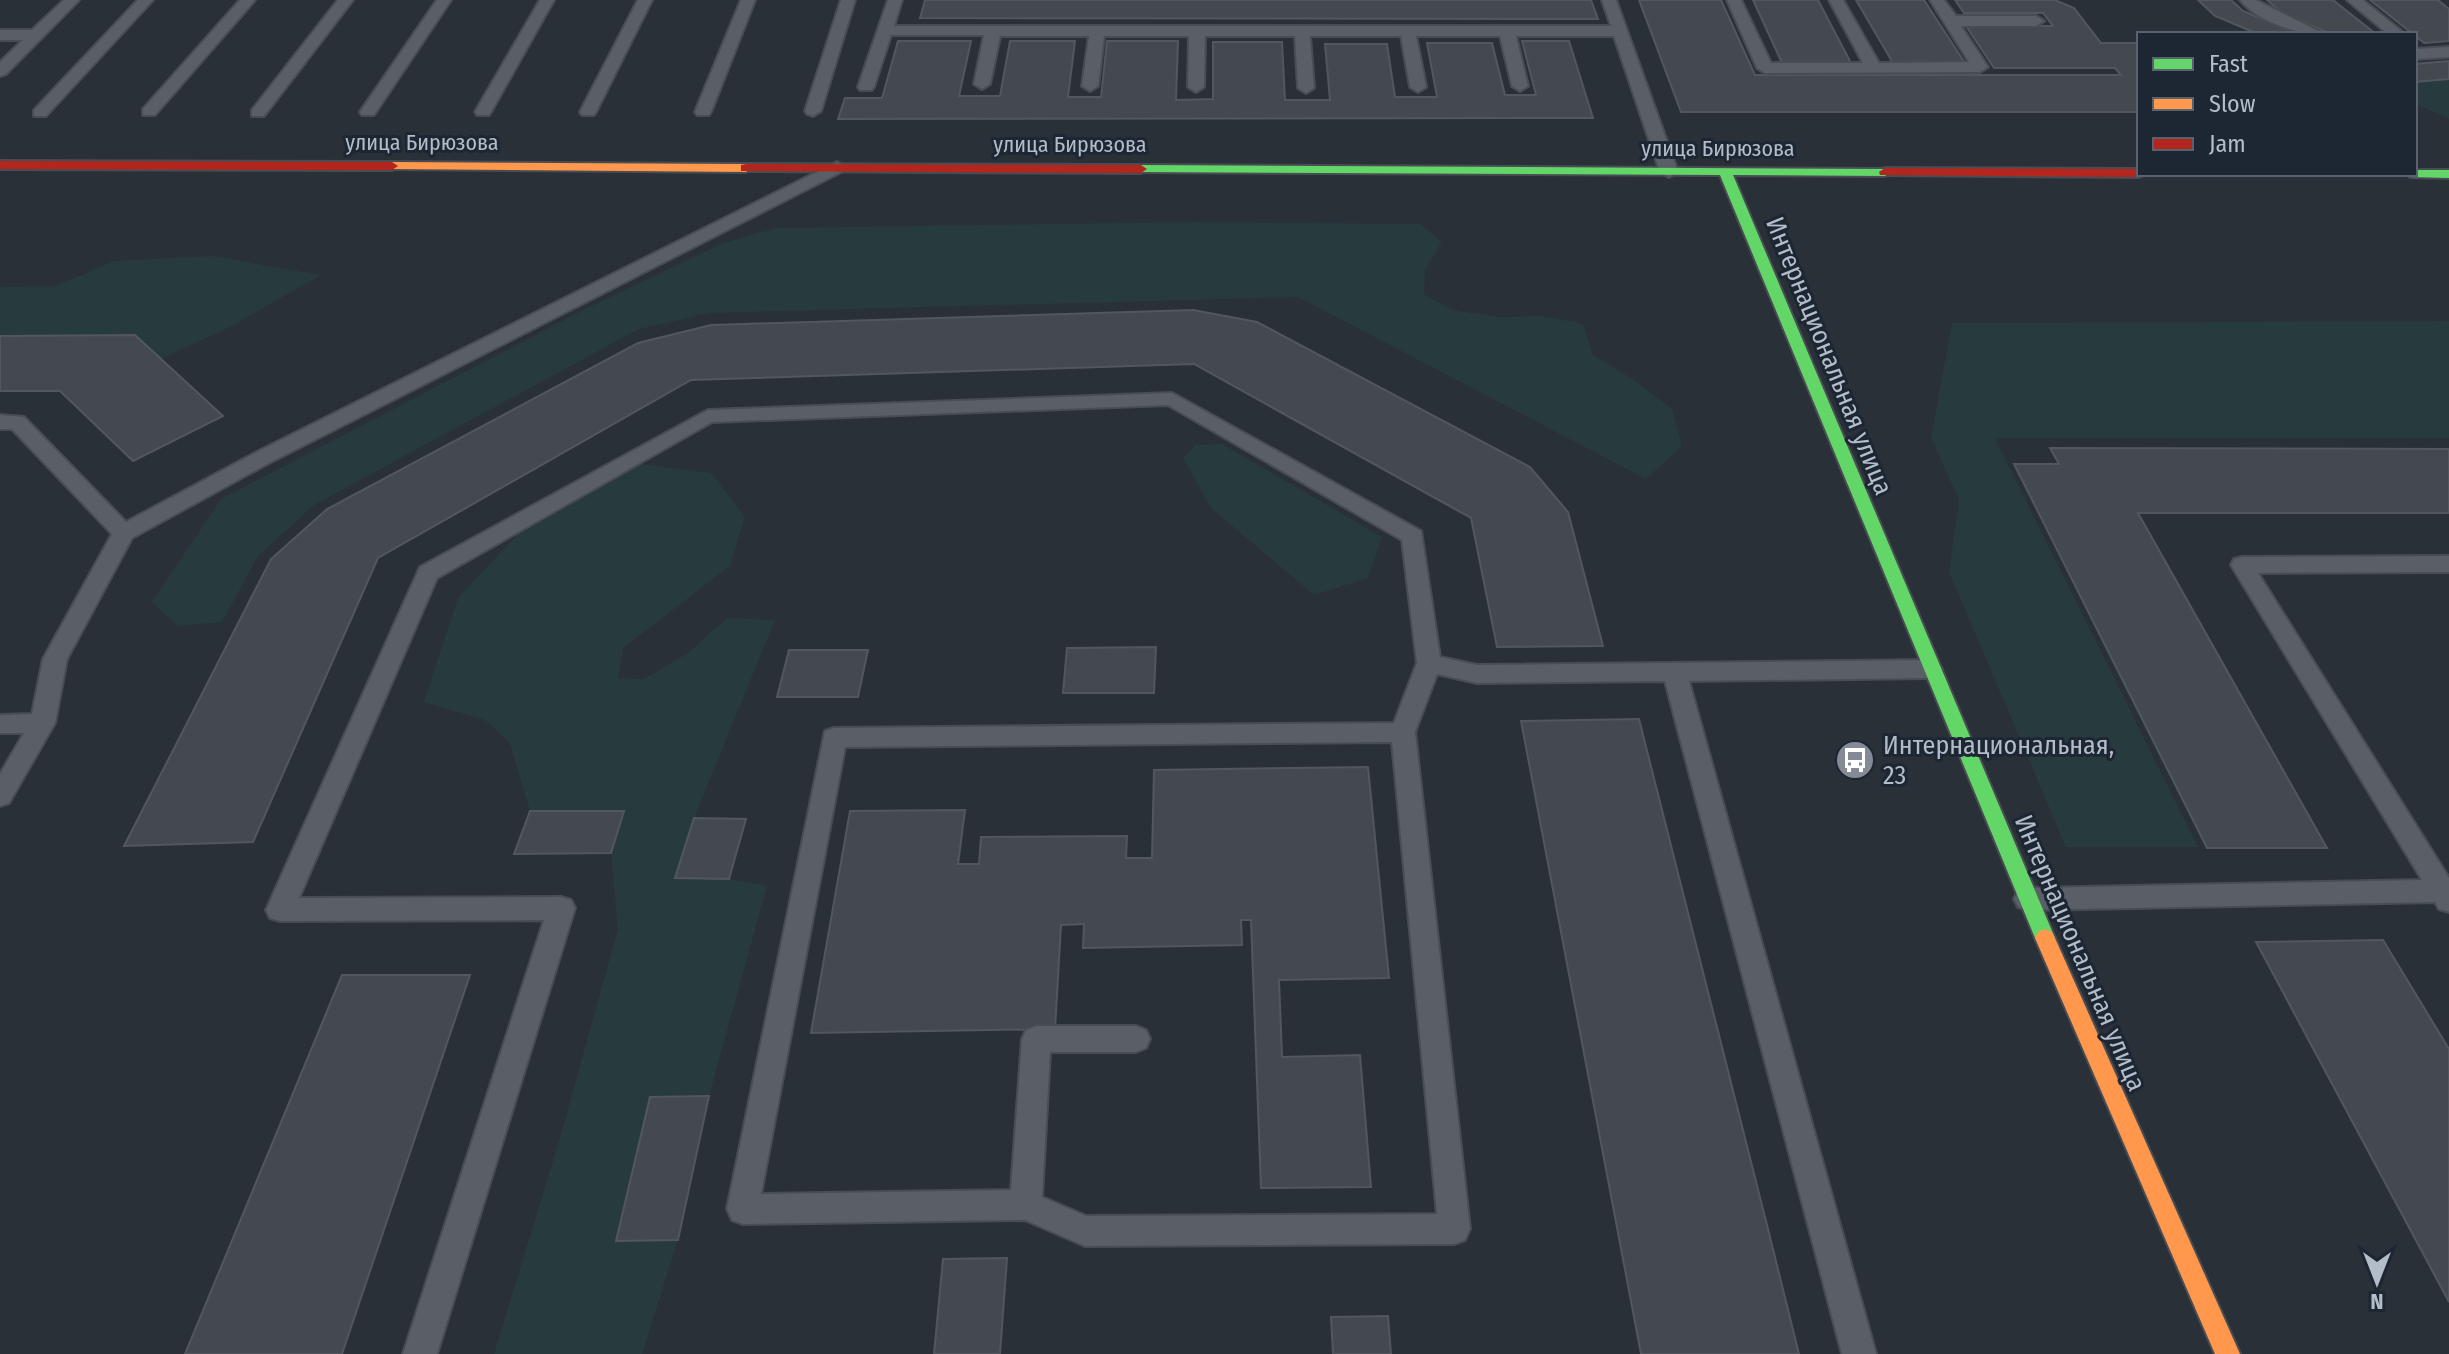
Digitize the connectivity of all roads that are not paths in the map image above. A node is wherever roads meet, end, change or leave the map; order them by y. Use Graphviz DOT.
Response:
graph roads {
  1 [pos="72,0"];
  2 [pos="146,0"];
  3 [pos="248,0"];
  4 [pos="346,0"];
  5 [pos="444,0"];
  6 [pos="547,0"];
  7 [pos="645,0"];
  8 [pos="748,0"];
  9 [pos="848,0"];
  10 [pos="895,0"];
  11 [pos="1609,0"];
  12 [pos="1734,0"];
  13 [pos="1836,0"];
  14 [pos="1937,0"];
  15 [pos="2247,0"];
  16 [pos="2354,0"];
  17 [pos="1951,21"];
  18 [pos="2036,21"];
  19 [pos="885,30"];
  20 [pos="993,31"];
  21 [pos="1097,31"];
  22 [pos="1197,31"];
  23 [pos="1302,31"];
  24 [pos="1408,31"];
  25 [pos="1507,31"];
  26 [pos="1619,31"];
  27 [pos="2311,32"];
  28 [pos="2394,32"];
  29 [pos="0,35"];
  30 [pos="36,35"];
  31 [pos="2417,52"];
  32 [pos="2449,52"];
  33 [pos="1874,68"];
  34 [pos="0,71"];
  35 [pos="982,84"];
  36 [pos="1090,86"];
  37 [pos="1520,86"];
  38 [pos="866,87"];
  39 [pos="1196,87"];
  40 [pos="1418,87"];
  41 [pos="1306,88"];
  42 [pos="813,111"];
  43 [pos="149,112"];
  44 [pos="368,112"];
  45 [pos="483,112"];
  46 [pos="588,112"];
  47 [pos="703,112"];
  48 [pos="40,113"];
  49 [pos="258,113"];
  50 [pos="0,165"];
  51 [pos="837,167"];
  52 [pos="1669,172"];
  53 [pos="1725,172"];
  54 [pos="2137,173"];
  55 [pos="2417,174"];
  56 [pos="2449,174"];
  57 [pos="0,422"];
  58 [pos="124,533"];
  59 [pos="2449,564"];
  60 [pos="1429,663"];
  61 [pos="1930,669"];
  62 [pos="1675,674"];
  63 [pos="43,723"];
  64 [pos="0,724"];
  65 [pos="1403,732"];
  66 [pos="0,796"];
  67 [pos="2446,896"];
  68 [pos="2028,899"];
  69 [pos="1136,1039"];
  70 [pos="1026,1205"];
  71 [pos="420,1354"];
  72 [pos="1859,1354"];
  73 [pos="2228,1354"];
  1 -- 30 [label="lane"];
  2 -- 48 [label="lane"];
  3 -- 43 [label="lane"];
  4 -- 49 [label="lane"];
  5 -- 44 [label="lane"];
  6 -- 45 [label="lane"];
  7 -- 46 [label="lane"];
  8 -- 47 [label="lane"];
  9 -- 42 [label="lane"];
  10 -- 19 [label="lane"];
  11 -- 26 [label="lane"];
  12 -- 33 [label="lane"];
  13 -- 33 [label="lane"];
  14 -- 17 [label="lane"];
  15 -- 27 [label="lane"];
  16 -- 28 [label="lane"];
  17 -- 18 [label="lane"];
  17 -- 33 [label="lane"];
  19 -- 20 [label="lane"];
  19 -- 38 [label="lane"];
  20 -- 21 [label="lane"];
  20 -- 35 [label="lane"];
  21 -- 22 [label="lane"];
  21 -- 36 [label="lane"];
  22 -- 23 [label="lane"];
  22 -- 39 [label="lane"];
  23 -- 24 [label="lane"];
  23 -- 41 [label="lane"];
  24 -- 25 [label="lane"];
  24 -- 40 [label="lane"];
  25 -- 26 [label="lane"];
  25 -- 37 [label="lane"];
  26 -- 52 [label="lane"];
  29 -- 30 [label="lane"];
  30 -- 34 [label="lane"];
  31 -- 32 [label="lane"];
  50 -- 51 [label="main road, улица Бирюзова"];
  51 -- 52 [label="main road, улица Бирюзова"];
  51 -- 58 [label="lane"];
  52 -- 53 [label="main road, улица Бирюзова"];
  53 -- 54 [label="main road, улица Бирюзова"];
  53 -- 61 [label="main road, Интернациональная улица"];
  55 -- 56 [label="main road"];
  57 -- 58 [label="lane"];
  58 -- 63 [label="lane"];
  59 -- 67 [label="lane"];
  60 -- 62 [label="lane"];
  60 -- 65 [label="lane"];
  60 -- 71 [label="lane"];
  61 -- 62 [label="lane"];
  61 -- 68 [label="main road, Интернациональная улица"];
  62 -- 72 [label="lane"];
  63 -- 64 [label="lane"];
  63 -- 66 [label="lane"];
  65 -- 70 [label="lane"];
  65 -- 70 [label="lane"];
  67 -- 68 [label="lane"];
  68 -- 73 [label="main road, Интернациональная улица"];
  69 -- 70 [label="lane"];
}
